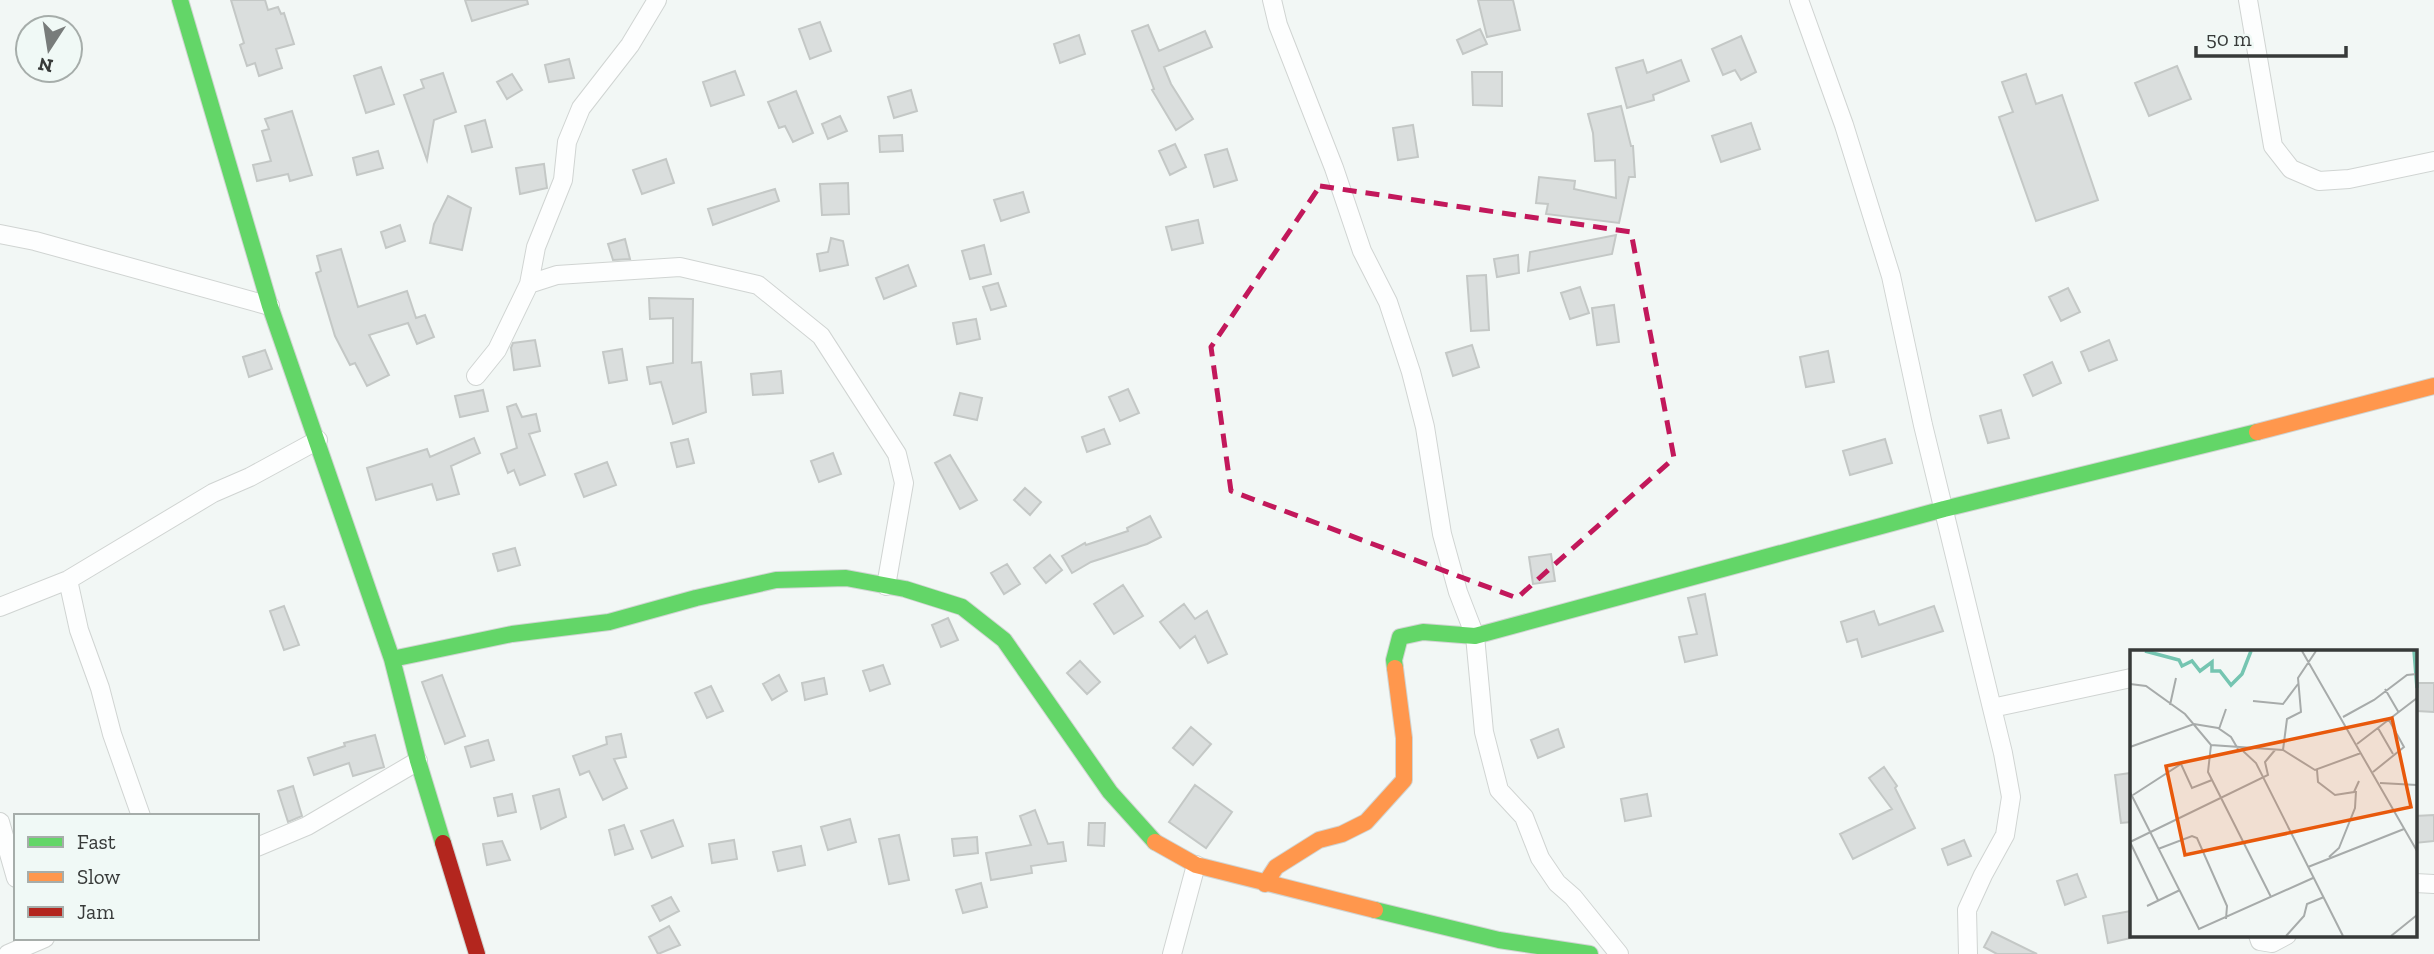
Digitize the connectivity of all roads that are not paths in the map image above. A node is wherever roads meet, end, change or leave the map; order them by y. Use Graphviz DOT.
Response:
graph roads {
  1 [pos="180,0"];
  2 [pos="657,0"];
  3 [pos="1272,0"];
  4 [pos="1799,0"];
  5 [pos="2248,0"];
  6 [pos="2434,161"];
  7 [pos="0,234"];
  8 [pos="529,284"];
  9 [pos="270,306"];
  10 [pos="476,376"];
  11 [pos="2434,386"];
  12 [pos="318,440"];
  13 [pos="1944,509"];
  14 [pos="68,580"];
  15 [pos="887,586"];
  16 [pos="0,607"];
  17 [pos="1475,636"];
  18 [pos="392,659"];
  19 [pos="2130,678"];
  20 [pos="1992,708"];
  21 [pos="418,761"];
  22 [pos="140,814"];
  23 [pos="0,822"];
  24 [pos="259,846"];
  25 [pos="1196,865"];
  26 [pos="14,871"];
  27 [pos="2416,883"];
  28 [pos="1265,884"];
  29 [pos="2434,884"];
  30 [pos="2258,936"];
  31 [pos="2285,936"];
  32 [pos="37,940"];
  33 [pos="8,954"];
  34 [pos="477,954"];
  35 [pos="1172,954"];
  36 [pos="1590,954"];
  37 [pos="1619,954"];
  38 [pos="1968,954"];
  1 -- 9 [label="street"];
  2 -- 8 [label="street"];
  3 -- 17 [label="street"];
  4 -- 13 [label="street"];
  5 -- 6 [label="street"];
  7 -- 9 [label="street"];
  8 -- 10 [label="street"];
  8 -- 15 [label="street"];
  9 -- 12 [label="street"];
  11 -- 13 [label="street"];
  12 -- 14 [label="street"];
  12 -- 18 [label="street"];
  13 -- 17 [label="street"];
  13 -- 20 [label="street"];
  14 -- 16 [label="street"];
  14 -- 22 [label="street"];
  15 -- 18 [label="street"];
  15 -- 25 [label="street"];
  17 -- 28 [label="street"];
  17 -- 37 [label="street"];
  18 -- 21 [label="street"];
  19 -- 20 [label="street"];
  20 -- 38 [label="street"];
  21 -- 24 [label="street"];
  21 -- 34 [label="street"];
  23 -- 26 [label="street"];
  25 -- 28 [label="street"];
  25 -- 35 [label="street"];
  27 -- 29 [label="street"];
  28 -- 36 [label="street"];
  30 -- 31 [label="street"];
  32 -- 33 [label="street"];
}
